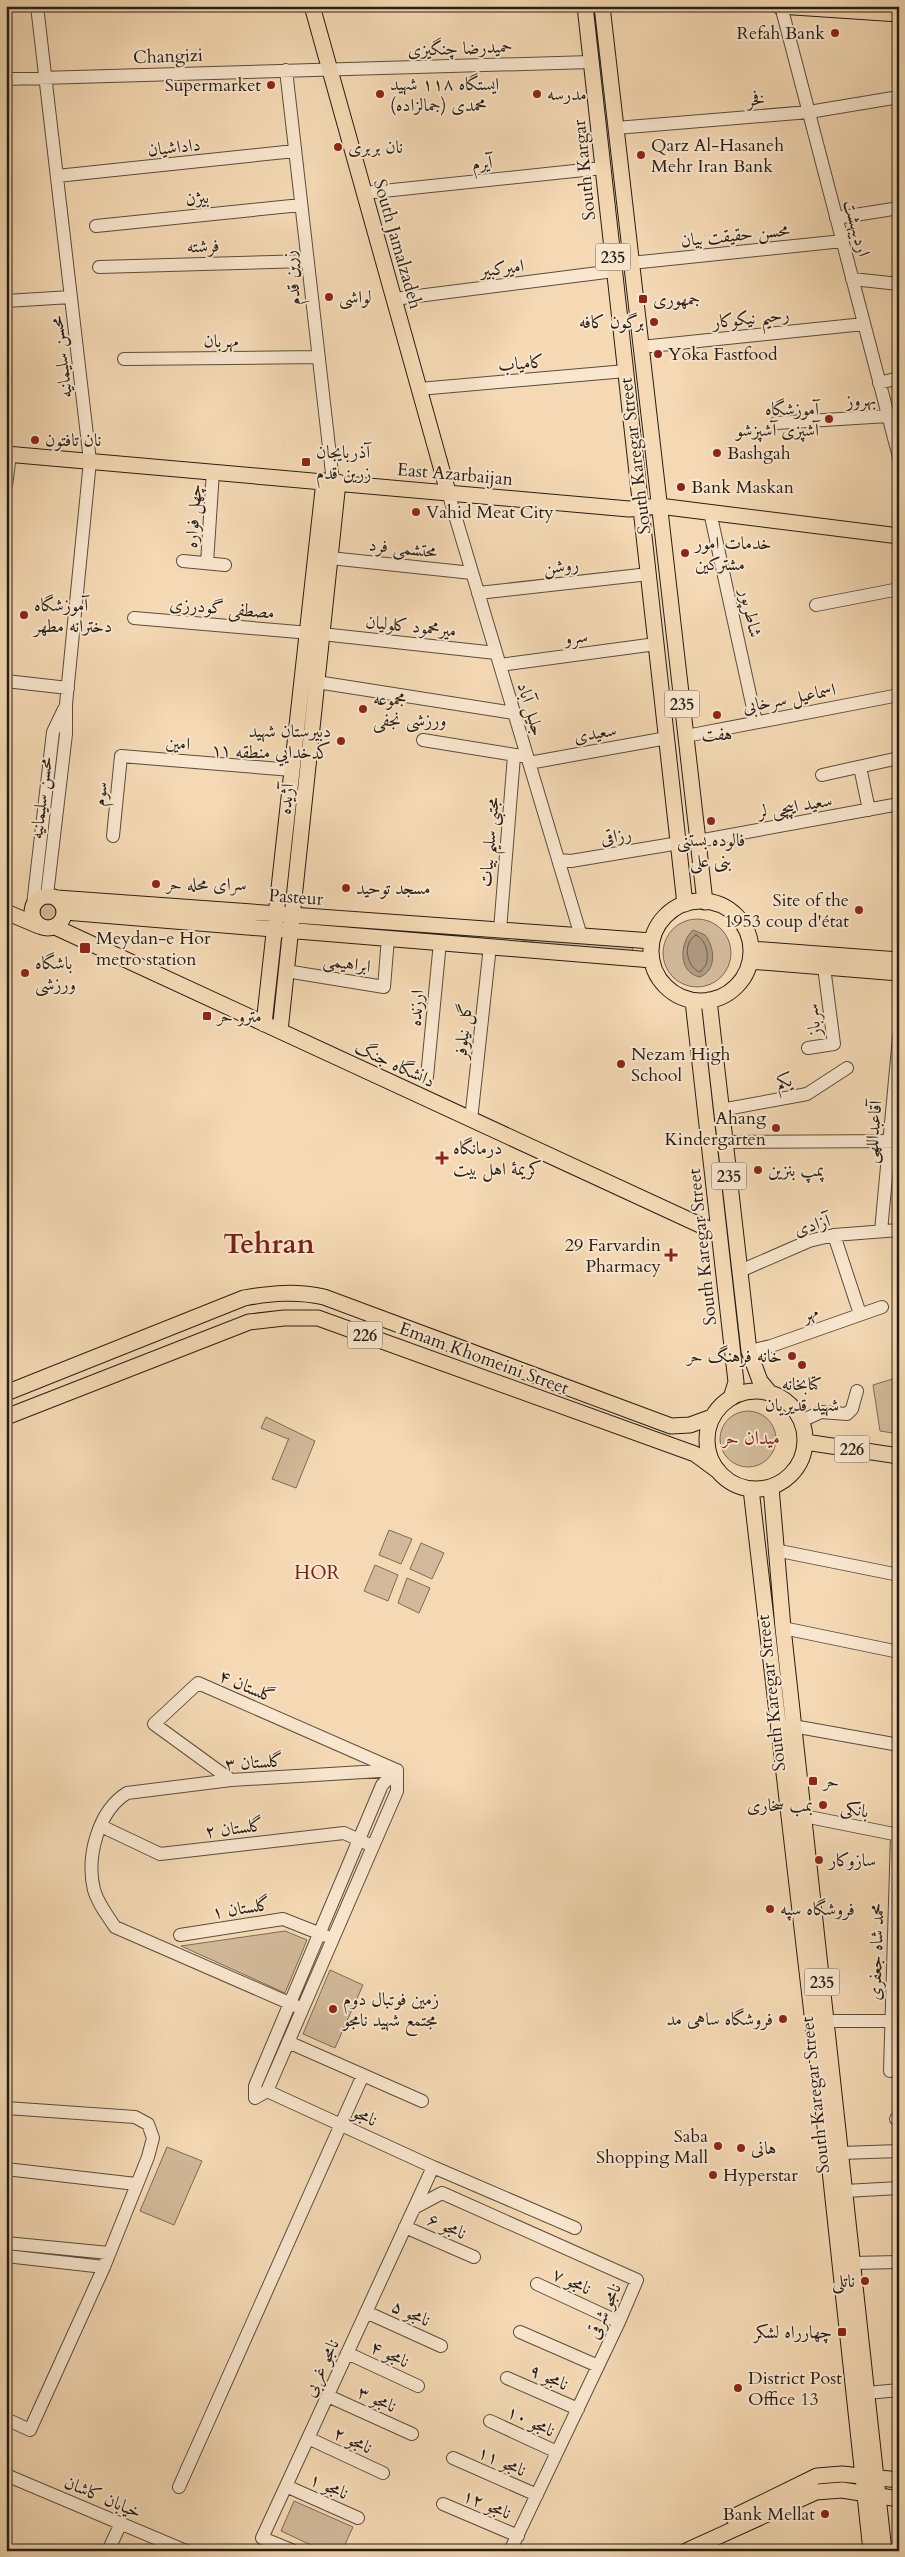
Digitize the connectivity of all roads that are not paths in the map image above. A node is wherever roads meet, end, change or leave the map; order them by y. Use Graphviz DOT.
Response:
graph roads {
  1 [pos="37,6"];
  2 [pos="312,6"];
  3 [pos="585,6"];
  4 [pos="602,6"];
  5 [pos="781,6"];
  6 [pos="899,14"];
  7 [pos="591,62"];
  8 [pos="330,69"];
  9 [pos="286,70"];
  10 [pos="46,77"];
  11 [pos="6,78"];
  12 [pos="899,97"];
  13 [pos="809,112"];
  14 [pos="616,128"];
  15 [pos="295,151"];
  16 [pos="603,168"];
  17 [pos="57,176"];
  18 [pos="364,193"];
  19 [pos="301,205"];
  20 [pos="899,208"];
  21 [pos="836,218"];
  22 [pos="96,226"];
  23 [pos="842,242"];
  24 [pos="308,261"];
  25 [pos="632,263"];
  26 [pos="99,267"];
  27 [pos="614,271"];
  28 [pos="852,279"];
  29 [pos="899,284"];
  30 [pos="71,297"];
  31 [pos="394,298"];
  32 [pos="6,301"];
  33 [pos="864,324"];
  34 [pos="641,347"];
  35 [pos="319,357"];
  36 [pos="124,359"];
  37 [pos="626,371"];
  38 [pos="899,378"];
  39 [pos="879,383"];
  40 [pos="419,389"];
  41 [pos="888,416"];
  42 [pos="776,423"];
  43 [pos="896,432"];
  44 [pos="8,454"];
  45 [pos="899,458"];
  46 [pos="90,461"];
  47 [pos="213,472"];
  48 [pos="331,482"];
  49 [pos="6,486"];
  50 [pos="448,492"];
  51 [pos="659,506"];
  52 [pos="641,508"];
  53 [pos="710,512"];
  54 [pos="899,536"];
  55 [pos="330,558"];
  56 [pos="183,561"];
  57 [pos="207,563"];
  58 [pos="225,564"];
  59 [pos="472,573"];
  60 [pos="649,574"];
  61 [pos="899,589"];
  62 [pos="478,593"];
  63 [pos="816,605"];
  64 [pos="134,618"];
  65 [pos="314,634"];
  66 [pos="656,644"];
  67 [pos="498,659"];
  68 [pos="6,681"];
  69 [pos="317,682"];
  70 [pos="68,688"];
  71 [pos="899,695"];
  72 [pos="66,704"];
  73 [pos="514,713"];
  74 [pos="756,722"];
  75 [pos="686,736"];
  76 [pos="667,738"];
  77 [pos="423,740"];
  78 [pos="122,756"];
  79 [pos="514,756"];
  80 [pos="899,758"];
  81 [pos="528,759"];
  82 [pos="860,767"];
  83 [pos="292,770"];
  84 [pos="822,775"];
  85 [pos="899,804"];
  86 [pos="869,810"];
  87 [pos="113,836"];
  88 [pos="698,841"];
  89 [pos="679,843"];
  90 [pos="559,860"];
  91 [pos="52,897"];
  92 [pos="705,902"];
  93 [pos="6,903"];
  94 [pos="685,904"];
  95 [pos="32,910"];
  96 [pos="6,912"];
  97 [pos="276,914"];
  98 [pos="56,920"];
  99 [pos="291,923"];
  100 [pos="314,925"];
  101 [pos="461,927"];
  102 [pos="274,929"];
  103 [pos="500,930"];
  104 [pos="581,936"];
  105 [pos="388,938"];
  106 [pos="652,941"];
  107 [pos="440,942"];
  108 [pos="460,944"];
  109 [pos="490,946"];
  110 [pos="750,955"];
  111 [pos="652,960"];
  112 [pos="899,960"];
  113 [pos="824,967"];
  114 [pos="286,972"];
  115 [pos="899,973"];
  116 [pos="709,1000"];
  117 [pos="693,1001"];
  118 [pos="264,1024"];
  119 [pos="280,1031"];
  120 [pos="899,1037"];
  121 [pos="808,1048"];
  122 [pos="898,1061"];
  123 [pos="846,1068"];
  124 [pos="427,1077"];
  125 [pos="721,1110"];
  126 [pos="471,1120"];
  127 [pos="894,1141"];
  128 [pos="725,1142"];
  129 [pos="899,1230"];
  130 [pos="881,1231"];
  131 [pos="834,1235"];
  132 [pos="719,1236"];
  133 [pos="740,1271"];
  134 [pos="882,1306"];
  135 [pos="860,1314"];
  136 [pos="749,1351"];
  137 [pos="83,1362"];
  138 [pos="90,1384"];
  139 [pos="858,1391"];
  140 [pos="6,1393"];
  141 [pos="770,1393"];
  142 [pos="731,1398"];
  143 [pos="6,1417"];
  144 [pos="712,1417"];
  145 [pos="801,1421"];
  146 [pos="805,1442"];
  147 [pos="899,1456"];
  148 [pos="718,1472"];
  149 [pos="771,1486"];
  150 [pos="751,1488"];
  151 [pos="775,1550"];
  152 [pos="899,1575"];
  153 [pos="783,1628"];
  154 [pos="899,1652"];
  155 [pos="786,1727"];
  156 [pos="899,1745"];
  157 [pos="397,1770"];
  158 [pos="231,1780"];
  159 [pos="804,1816"];
  160 [pos="101,1826"];
  161 [pos="898,1835"];
  162 [pos="359,1840"];
  163 [pos="373,1846"];
  164 [pos="180,1934"];
  165 [pos="319,1934"];
  166 [pos="333,1939"];
  167 [pos="290,2004"];
  168 [pos="302,2009"];
  169 [pos="826,2021"];
  170 [pos="891,2021"];
  171 [pos="288,2042"];
  172 [pos="890,2071"];
  173 [pos="363,2075"];
  174 [pos="267,2091"];
  175 [pos="422,2101"];
  176 [pos="6,2108"];
  177 [pos="341,2125"];
  178 [pos="899,2151"];
  179 [pos="841,2154"];
  180 [pos="433,2166"];
  181 [pos="6,2169"];
  182 [pos="136,2184"];
  183 [pos="899,2188"];
  184 [pos="845,2191"];
  185 [pos="414,2208"];
  186 [pos="405,2227"];
  187 [pos="576,2228"];
  188 [pos="6,2243"];
  189 [pos="109,2253"];
  190 [pos="6,2256"];
  191 [pos="474,2257"];
  192 [pos="899,2262"];
  193 [pos="852,2263"];
  194 [pos="104,2267"];
  195 [pos="538,2284"];
  196 [pos="366,2312"];
  197 [pos="620,2322"];
  198 [pos="520,2332"];
  199 [pos="441,2346"];
  200 [pos="347,2353"];
  201 [pos="598,2366"];
  202 [pos="507,2378"];
  203 [pos="418,2386"];
  204 [pos="899,2390"];
  205 [pos="867,2394"];
  206 [pos="328,2396"];
  207 [pos="578,2409"];
  208 [pos="6,2419"];
  209 [pos="490,2421"];
  210 [pos="412,2434"];
  211 [pos="308,2438"];
  212 [pos="557,2452"];
  213 [pos="453,2458"];
  214 [pos="382,2473"];
  215 [pos="6,2475"];
  216 [pos="899,2480"];
  217 [pos="286,2486"];
  218 [pos="870,2486"];
  219 [pos="179,2487"];
  220 [pos="537,2495"];
  221 [pos="899,2499"];
  222 [pos="443,2504"];
  223 [pos="358,2518"];
  224 [pos="120,2523"];
  225 [pos="518,2536"];
  226 [pos="108,2551"];
  227 [pos="186,2551"];
  228 [pos="294,2551"];
  229 [pos="510,2551"];
  230 [pos="686,2551"];
  231 [pos="870,2551"];
  232 [pos="884,2551"];
  1 -- 10 [label="street, محسن سلیمانیه"];
  2 -- 8 [label="main road, South Jamalzadeh"];
  3 -- 7 [label="main road, South Kargar / 235"];
  4 -- 14 [label="main road, South Karegar Street / 235"];
  5 -- 6 [label="main road"];
  5 -- 13 [label="street, اردیبهشت"];
  7 -- 8 [label="street, حمیدرضا چنگیزی"];
  7 -- 16 [label="main road, South Kargar / 235"];
  8 -- 9 [label="street, Changizi"];
  8 -- 18 [label="main road, South Jamalzadeh"];
  9 -- 10 [label="street, Changizi"];
  9 -- 15 [label="street, زرین قدم"];
  10 -- 11 [label="street, Changizi"];
  10 -- 17 [label="street, محسن سلیمانیه"];
  12 -- 13 [label="street, فخر"];
  13 -- 14 [label="street, فخر"];
  13 -- 21 [label="street, اردیبهشت"];
  14 -- 25 [label="main road, South Karegar Street / 235"];
  15 -- 17 [label="street, داداشیان"];
  15 -- 19 [label="street, زرین قدم"];
  16 -- 18 [label="street, آیرم"];
  16 -- 27 [label="main road, South Kargar / 235"];
  17 -- 30 [label="street, محسن سلیمانیه"];
  18 -- 31 [label="main road, South Jamalzadeh"];
  19 -- 22 [label="street, بیژن"];
  19 -- 24 [label="street, زرین قدم"];
  20 -- 21 [label="street"];
  21 -- 23 [label="street, اردیبهشت"];
  23 -- 25 [label="street, محسن حقیقت بیان"];
  23 -- 28 [label="street, اردیبهشت"];
  24 -- 26 [label="street, فرشته"];
  24 -- 35 [label="street, زرین قدم"];
  25 -- 34 [label="main road, South Karegar Street / 235"];
  27 -- 31 [label="street, امیرکبیر"];
  27 -- 37 [label="main road, South Kargar / 235"];
  28 -- 29 [label="street"];
  28 -- 33 [label="street, اردیبهشت"];
  30 -- 32 [label="street"];
  30 -- 46 [label="street, محسن سلیمانیه"];
  31 -- 40 [label="main road, South Jamalzadeh"];
  33 -- 34 [label="street, رحیم نیکوکار"];
  33 -- 39 [label="street, اردیبهشت"];
  34 -- 51 [label="main road, South Karegar Street / 235"];
  35 -- 36 [label="street, مهربان"];
  35 -- 48 [label="street, زرین قدم"];
  37 -- 40 [label="street, کامیاب"];
  37 -- 52 [label="main road, South Kargar / 235"];
  38 -- 39 [label="street"];
  39 -- 41 [label="street, اردیبهشت"];
  40 -- 50 [label="main road, South Jamalzadeh"];
  41 -- 42 [label="street, بهروز"];
  41 -- 43 [label="street, اردیبهشت"];
  43 -- 45 [label="street, اردیبهشت"];
  44 -- 46 [label="main road, East Azarbaijan"];
  44 -- 49 [label="street"];
  46 -- 47 [label="main road, East Azarbaijan"];
  46 -- 70 [label="street, محسن سلیمانیه"];
  47 -- 48 [label="main road, East Azarbaijan"];
  47 -- 57 [label="street, چهل فواره"];
  48 -- 50 [label="main road, East Azarbaijan"];
  48 -- 55 [label="main road, آژیده"];
  48 -- 65 [label="main road, آژیده"];
  50 -- 52 [label="main road, East Azarbaijan"];
  50 -- 59 [label="street, جلیل آباد"];
  51 -- 52 [label="main road, East Azarbaijan"];
  51 -- 53 [label="main road, East Azarbaijan"];
  51 -- 75 [label="main road, South Karegar Street / 235"];
  52 -- 60 [label="main road, South Karegar Street / 235"];
  53 -- 54 [label="main road, East Azarbaijan"];
  53 -- 74 [label="street, شاطرپور"];
  55 -- 59 [label="street, محتشمی فرد"];
  55 -- 65 [label="main road, آژیده"];
  56 -- 57 [label="street"];
  57 -- 58 [label="street"];
  59 -- 62 [label="street, جلیل آباد"];
  60 -- 62 [label="street, روشن"];
  60 -- 66 [label="main road, South Karegar Street / 235"];
  61 -- 63 [label="street"];
  62 -- 67 [label="street, جلیل آباد"];
  64 -- 65 [label="street, مصطفی گودرزی"];
  65 -- 67 [label="street, میرمحمود کلولیان"];
  65 -- 69 [label="main road, آژیده"];
  65 -- 83 [label="main road, آژیده"];
  66 -- 67 [label="street, سرو"];
  66 -- 76 [label="main road, South Karegar Street / 235"];
  67 -- 73 [label="street, جلیل آباد"];
  68 -- 70 [label="street"];
  69 -- 73 [label="street"];
  69 -- 99 [label="main road, آژیده"];
  70 -- 72 [label="street, محسن سلیمانیه"];
  71 -- 74 [label="street, اسماعیل سرخابی"];
  72 -- 91 [label="street, محسن سلیمانیه"];
  72 -- 95 [label="street, محسن سلیمانیه"];
  73 -- 81 [label="street, جلیل آباد"];
  74 -- 75 [label="street, اسماعیل سرخابی"];
  75 -- 88 [label="main road, South Karegar Street / 235"];
  76 -- 81 [label="street, سعیدی"];
  76 -- 89 [label="main road, South Karegar Street / 235"];
  77 -- 79 [label="street, سعیدی"];
  78 -- 83 [label="street, امین"];
  78 -- 87 [label="street, سوم"];
  79 -- 81 [label="street, سعیدی"];
  79 -- 103 [label="street, مجتبی سلیم بیات"];
  80 -- 82 [label="street"];
  81 -- 90 [label="street, جلیل آباد"];
  82 -- 84 [label="street"];
  82 -- 86 [label="street"];
  83 -- 97 [label="main road, آژیده"];
  85 -- 86 [label="street, سعید ایپچی لر"];
  86 -- 88 [label="street, سعید ایپچی لر"];
  88 -- 92 [label="main road, South Karegar Street / 235"];
  89 -- 90 [label="street, رزاقی"];
  89 -- 94 [label="main road, South Karegar Street / 235"];
  90 -- 104 [label="street, جلیل آباد"];
  91 -- 95 [label="main road"];
  91 -- 97 [label="main road, Pasteur"];
  91 -- 98 [label="main road"];
  92 -- 94 [label="main road"];
  92 -- 110 [label="main road"];
  93 -- 95 [label="main road"];
  94 -- 106 [label="main road"];
  95 -- 98 [label="main road"];
  96 -- 98 [label="main road, دانشگاه جنگ"];
  97 -- 99 [label="main road, Pasteur"];
  97 -- 102 [label="main road, آژیده"];
  98 -- 102 [label="main road, Pasteur"];
  98 -- 118 [label="main road, دانشگاه جنگ"];
  99 -- 100 [label="main road, Pasteur"];
  99 -- 102 [label="main road, Pasteur"];
  99 -- 114 [label="main road, آژیده"];
  100 -- 101 [label="main road, Pasteur"];
  100 -- 105 [label="main road, Pasteur"];
  101 -- 103 [label="main road, Pasteur"];
  101 -- 108 [label="main road"];
  102 -- 118 [label="main road, آژیده"];
  103 -- 104 [label="main road, Pasteur"];
  104 -- 106 [label="main road, Pasteur"];
  105 -- 107 [label="main road, Pasteur"];
  105 -- 114 [label="street, ابراهیمی"];
  106 -- 111 [label="main road"];
  107 -- 108 [label="main road, Pasteur"];
  107 -- 124 [label="street, ارزنده"];
  108 -- 109 [label="main road, Pasteur"];
  109 -- 111 [label="main road, Pasteur"];
  109 -- 126 [label="street, گل نیلوفر"];
  110 -- 112 [label="main road"];
  110 -- 113 [label="main road"];
  110 -- 116 [label="main road"];
  111 -- 117 [label="main road"];
  113 -- 115 [label="main road"];
  113 -- 121 [label="street, سرباز"];
  114 -- 119 [label="main road, آژیده"];
  116 -- 117 [label="main road"];
  116 -- 125 [label="main road, South Karegar Street / 235"];
  117 -- 132 [label="main road, South Karegar Street / 235"];
  118 -- 119 [label="main road, دانشگاه جنگ"];
  119 -- 126 [label="main road, دانشگاه جنگ"];
  120 -- 122 [label="street, آقاعبداللهی"];
  122 -- 127 [label="street, آقاعبداللهی"];
  123 -- 125 [label="street, یکم"];
  125 -- 128 [label="main road, South Karegar Street / 235"];
  126 -- 132 [label="main road, دانشگاه جنگ"];
  127 -- 128 [label="street"];
  127 -- 130 [label="street, آقاعبداللهی"];
  128 -- 133 [label="main road, South Karegar Street / 235"];
  129 -- 130 [label="street, آزادی"];
  130 -- 131 [label="street, آزادی"];
  131 -- 133 [label="street, آزادی"];
  131 -- 135 [label="street"];
  132 -- 142 [label="main road, South Karegar Street / 235"];
  133 -- 136 [label="main road, South Karegar Street / 235"];
  134 -- 135 [label="street, مهر"];
  135 -- 136 [label="street, مهر"];
  136 -- 141 [label="main road, South Karegar Street / 235"];
  137 -- 138 [label="main road"];
  137 -- 140 [label="main road, Emam Khomeini Street / 226"];
  137 -- 144 [label="main road, Emam Khomeini Street / 226"];
  138 -- 143 [label="main road, Emam Khomeini Street / 226"];
  138 -- 148 [label="main road, Emam Khomeini Street / 226"];
  139 -- 145 [label="street"];
  141 -- 142 [label="main road"];
  141 -- 145 [label="main road"];
  142 -- 144 [label="main road"];
  144 -- 148 [label="main road"];
  145 -- 146 [label="main road"];
  146 -- 147 [label="main road, 226"];
  146 -- 149 [label="main road"];
  148 -- 150 [label="main road"];
  149 -- 150 [label="main road"];
  149 -- 151 [label="main road, South Karegar Street / 235"];
  150 -- 155 [label="main road, South Karegar Street / 235"];
  151 -- 152 [label="street"];
  151 -- 153 [label="main road, South Karegar Street / 235"];
  153 -- 154 [label="street"];
  153 -- 155 [label="main road, South Karegar Street / 235"];
  155 -- 156 [label="street"];
  155 -- 159 [label="main road, South Karegar Street / 235"];
  155 -- 218 [label="main road, South Karegar Street / 235"];
  157 -- 158 [label="street, گلستان ۳"];
  157 -- 158 [label="street, گلستان ۴"];
  157 -- 162 [label="street"];
  157 -- 163 [label="street"];
  158 -- 160 [label="street, گلستان ۳"];
  159 -- 161 [label="street, بانکی"];
  159 -- 169 [label="main road, South Karegar Street / 235"];
  160 -- 162 [label="street, گلستان ۲"];
  160 -- 167 [label="street"];
  161 -- 170 [label="street, محمد شاه جعفری"];
  162 -- 163 [label="street, گلستان ۲"];
  162 -- 165 [label="street"];
  163 -- 166 [label="street"];
  164 -- 165 [label="street, گلستان ۱"];
  165 -- 166 [label="street, گلستان ۱"];
  165 -- 167 [label="street"];
  166 -- 168 [label="street"];
  167 -- 168 [label="street"];
  167 -- 174 [label="street, نامجو"];
  168 -- 171 [label="street"];
  169 -- 170 [label="street"];
  169 -- 179 [label="main road, South Karegar Street / 235"];
  170 -- 172 [label="street, محمد شاه جعفری"];
  171 -- 173 [label="street"];
  171 -- 174 [label="street"];
  173 -- 175 [label="street"];
  173 -- 177 [label="street"];
  174 -- 177 [label="street, نامجو"];
  176 -- 182 [label="street"];
  177 -- 180 [label="street, نامجو"];
  177 -- 219 [label="street"];
  178 -- 179 [label="street"];
  179 -- 184 [label="main road, South Karegar Street / 235"];
  180 -- 185 [label="street, نامجو غربی"];
  180 -- 187 [label="street, نامجو"];
  181 -- 182 [label="street"];
  182 -- 189 [label="street"];
  183 -- 184 [label="street"];
  184 -- 193 [label="main road, South Karegar Street / 235"];
  185 -- 186 [label="street, نامجو غربی"];
  185 -- 197 [label="street, نامجو شرقی"];
  186 -- 191 [label="street, نامجو ۶"];
  186 -- 196 [label="street, نامجو غربی"];
  188 -- 189 [label="street"];
  189 -- 194 [label="street"];
  190 -- 194 [label="street"];
  192 -- 193 [label="street"];
  193 -- 205 [label="main road, South Karegar Street / 235"];
  194 -- 208 [label="street"];
  195 -- 197 [label="street, نامجو ۷"];
  196 -- 199 [label="street, نامجو ۵"];
  196 -- 200 [label="street, نامجو غربی"];
  197 -- 201 [label="street, نامجو شرقی"];
  198 -- 201 [label="street"];
  200 -- 203 [label="street, نامجو ۴"];
  200 -- 206 [label="street, نامجو غربی"];
  201 -- 207 [label="street, نامجو شرقی"];
  202 -- 207 [label="street, نامجو ۹"];
  204 -- 205 [label="street"];
  205 -- 218 [label="main road, South Karegar Street / 235"];
  206 -- 210 [label="street, نامجو ۳"];
  206 -- 211 [label="street, نامجو غربی"];
  207 -- 212 [label="street, نامجو شرقی"];
  209 -- 212 [label="street, نامجو ۱۰"];
  211 -- 214 [label="street, نامجو ۲"];
  211 -- 217 [label="street, نامجو غربی"];
  212 -- 220 [label="street, نامجو شرقی"];
  213 -- 220 [label="street, نامجو ۱۱"];
  215 -- 224 [label="street, خیابان کاشان"];
  216 -- 218 [label="main road"];
  217 -- 223 [label="street, نامجو ۱"];
  217 -- 228 [label="street, نامجو غربی"];
  218 -- 221 [label="main road"];
  218 -- 230 [label="main road"];
  218 -- 231 [label="main road, South Karegar Street / 235"];
  218 -- 232 [label="main road, South Karegar Street / 235"];
  220 -- 225 [label="street, نامجو شرقی"];
  222 -- 225 [label="street, نامجو ۱۲"];
  224 -- 226 [label="street"];
  224 -- 227 [label="street, خیابان کاشان"];
  225 -- 229 [label="street, نامجو شرقی"];
}
